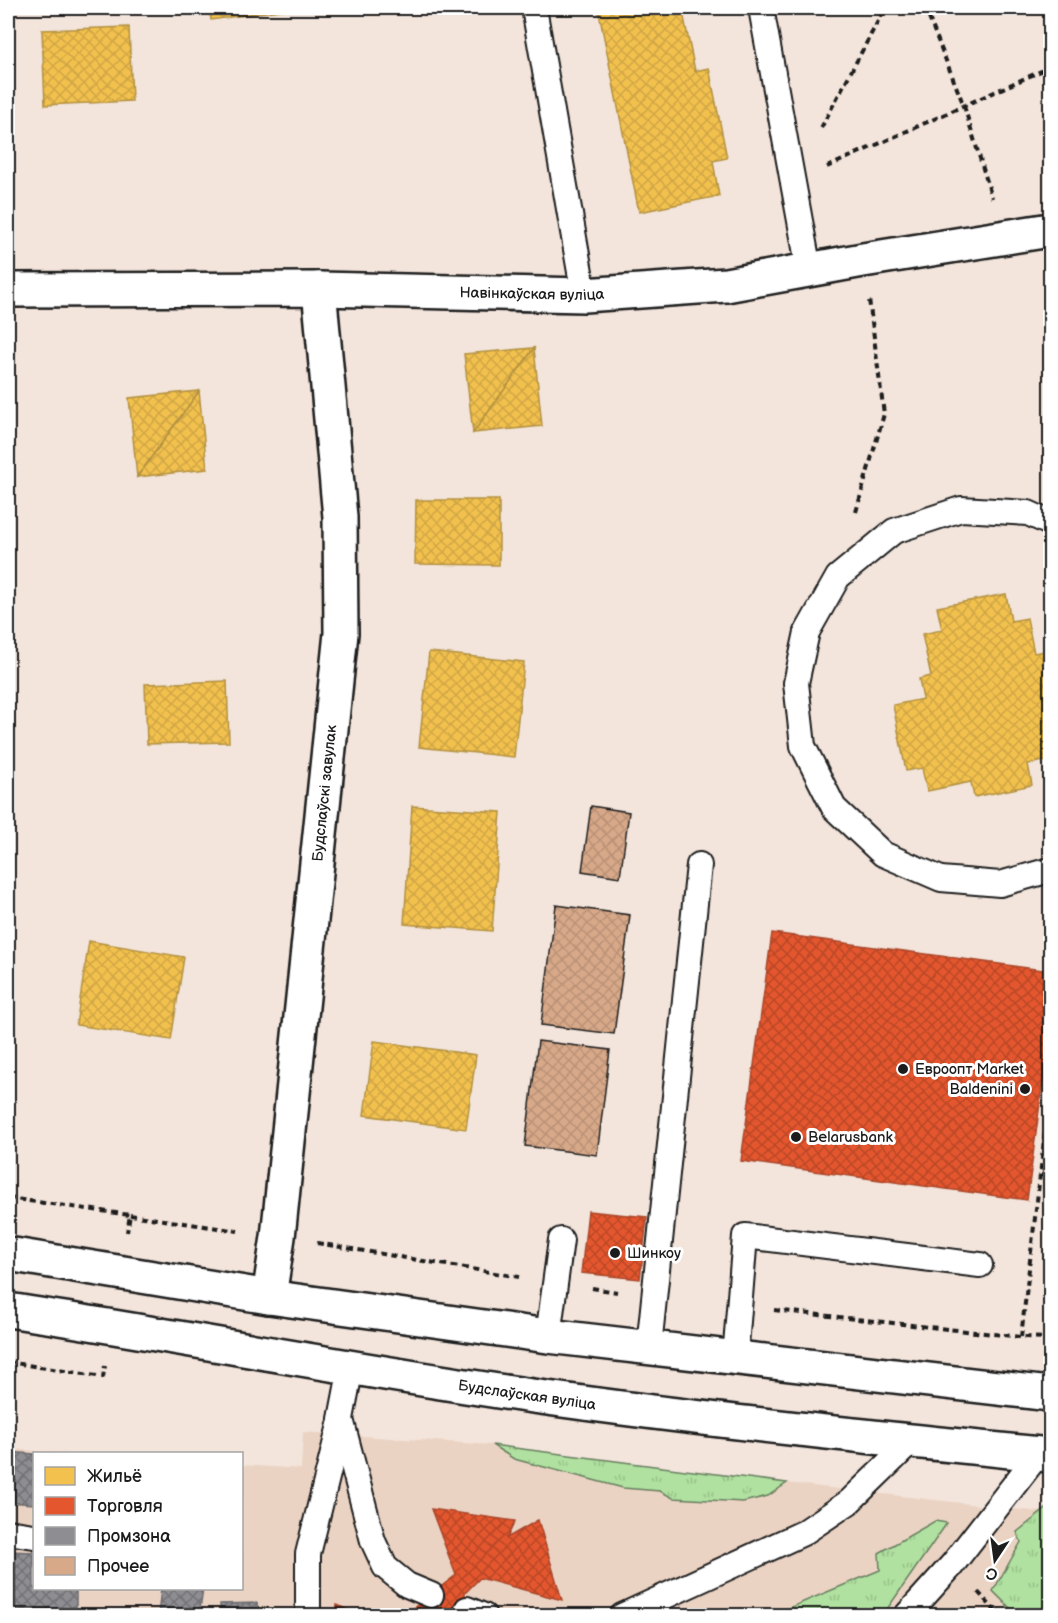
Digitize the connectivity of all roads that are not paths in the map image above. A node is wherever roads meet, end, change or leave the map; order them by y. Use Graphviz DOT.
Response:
graph roads {
  1 [pos="534,8"];
  2 [pos="760,8"];
  3 [pos="1050,230"];
  4 [pos="809,270"];
  5 [pos="319,289"];
  6 [pos="8,290"];
  7 [pos="584,296"];
  8 [pos="1050,523"];
  9 [pos="699,865"];
  10 [pos="1050,870"];
  11 [pos="561,1240"];
  12 [pos="8,1254"];
  13 [pos="980,1265"];
  14 [pos="269,1297"];
  15 [pos="8,1310"];
  16 [pos="548,1336"];
  17 [pos="649,1347"];
  18 [pos="735,1358"];
  19 [pos="351,1368"];
  20 [pos="1050,1394"];
  21 [pos="341,1419"];
  22 [pos="912,1441"];
  23 [pos="1045,1454"];
  24 [pos="8,1532"];
  25 [pos="33,1536"];
  26 [pos="431,1595"];
  27 [pos="625,1615"];
  28 [pos="309,1616"];
  29 [pos="906,1616"];
  1 -- 7 [label="lane"];
  2 -- 4 [label="lane"];
  3 -- 4 [label="main road, Навінкаўская вуліца"];
  4 -- 7 [label="main road, Навінкаўская вуліца"];
  5 -- 6 [label="main road, Навінкаўская вуліца"];
  5 -- 7 [label="main road, Навінкаўская вуліца"];
  5 -- 14 [label="main road, Будслаўскі завулак"];
  8 -- 10 [label="lane"];
  9 -- 17 [label="lane"];
  11 -- 16 [label="lane"];
  12 -- 14 [label="main road"];
  13 -- 18 [label="lane"];
  14 -- 16 [label="main road"];
  15 -- 19 [label="main road, Будслаўская вуліца"];
  16 -- 17 [label="main road"];
  17 -- 18 [label="main road"];
  18 -- 20 [label="main road"];
  19 -- 21 [label="lane"];
  19 -- 22 [label="main road, Будслаўская вуліца"];
  21 -- 26 [label="lane"];
  21 -- 28 [label="lane"];
  22 -- 23 [label="main road, Будслаўская вуліца"];
  22 -- 27 [label="lane"];
  23 -- 29 [label="lane"];
  24 -- 25 [label="lane"];
}
